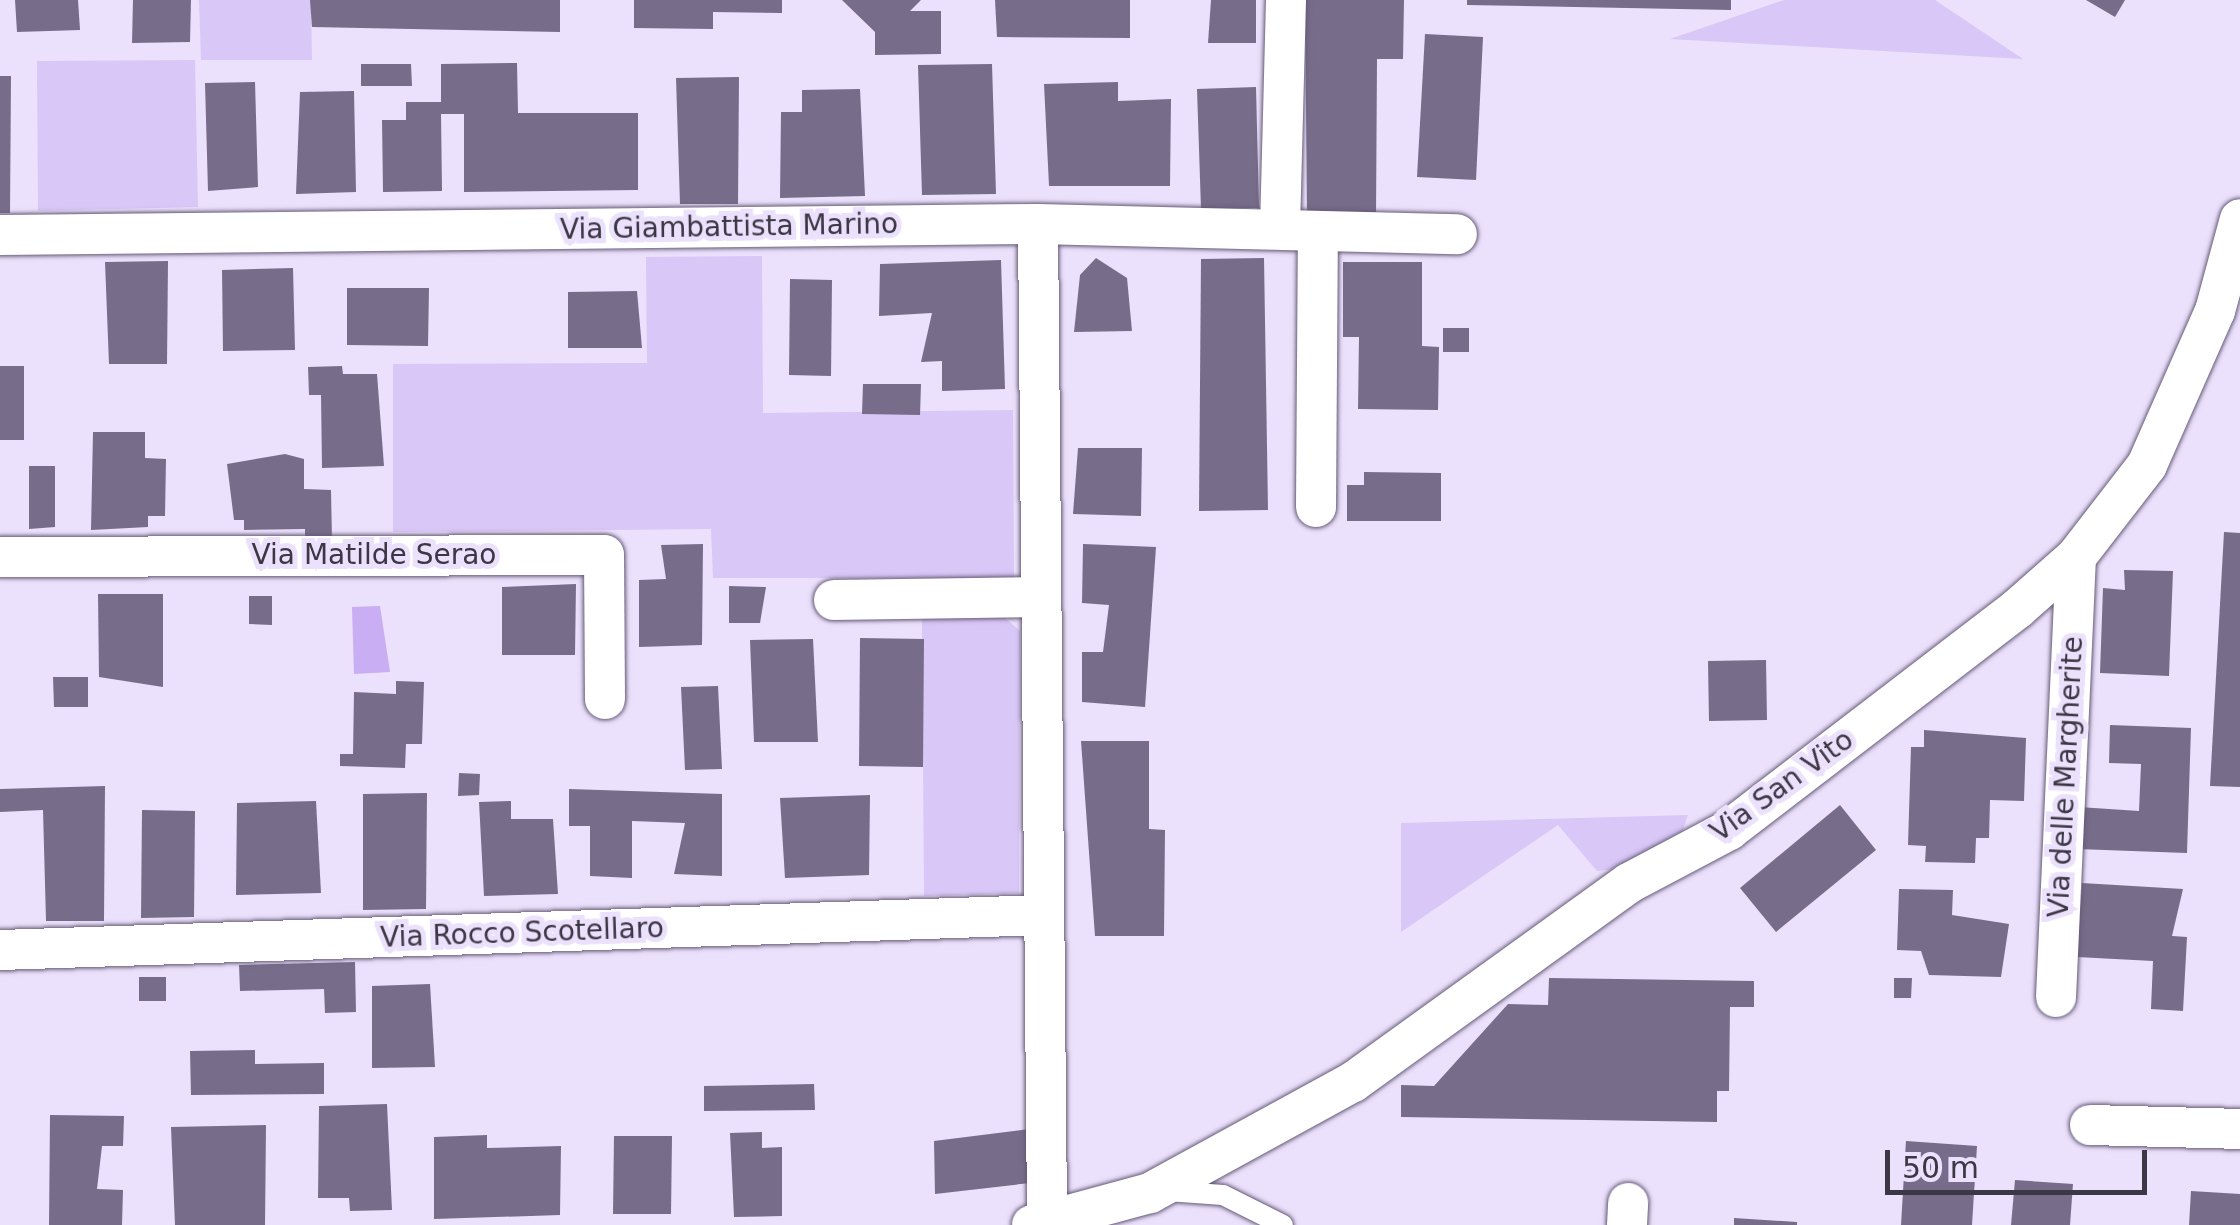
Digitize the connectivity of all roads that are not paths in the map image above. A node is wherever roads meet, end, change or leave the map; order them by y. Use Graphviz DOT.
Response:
graph roads {
  1 [pos="1286,0"];
  2 [pos="2240,218"];
  3 [pos="1038,224"];
  4 [pos="1298,230"];
  5 [pos="1458,234"];
  6 [pos="0,235"];
  7 [pos="2227,312"];
  8 [pos="1316,507"];
  9 [pos="0,557"];
  10 [pos="2076,557"];
  11 [pos="1041,597"];
  12 [pos="834,600"];
  13 [pos="604,700"];
  14 [pos="1044,915"];
  15 [pos="0,950"];
  16 [pos="2056,997"];
  17 [pos="2090,1124"];
  18 [pos="2240,1129"];
  19 [pos="1150,1192"];
  20 [pos="1040,1222"];
  21 [pos="1283,1225"];
  1 -- 4 [label="street"];
  2 -- 7 [label="street, Via San Vito"];
  3 -- 4 [label="street, Via Giambattista Marino"];
  3 -- 6 [label="street, Via Giambattista Marino"];
  3 -- 11 [label="street"];
  4 -- 5 [label="street, Via Giambattista Marino"];
  4 -- 8 [label="street"];
  7 -- 10 [label="street, Via San Vito"];
  9 -- 13 [label="street, Via Matilde Serao"];
  10 -- 16 [label="street, Via delle Margherite"];
  10 -- 19 [label="street, Via San Vito"];
  11 -- 12 [label="street"];
  11 -- 14 [label="street"];
  14 -- 15 [label="street, Via Rocco Scotellaro"];
  14 -- 20 [label="street"];
  17 -- 18 [label="street"];
  19 -- 20 [label="street, Via San Vito"];
  19 -- 21 [label="lane, Via San Vito"];
}
